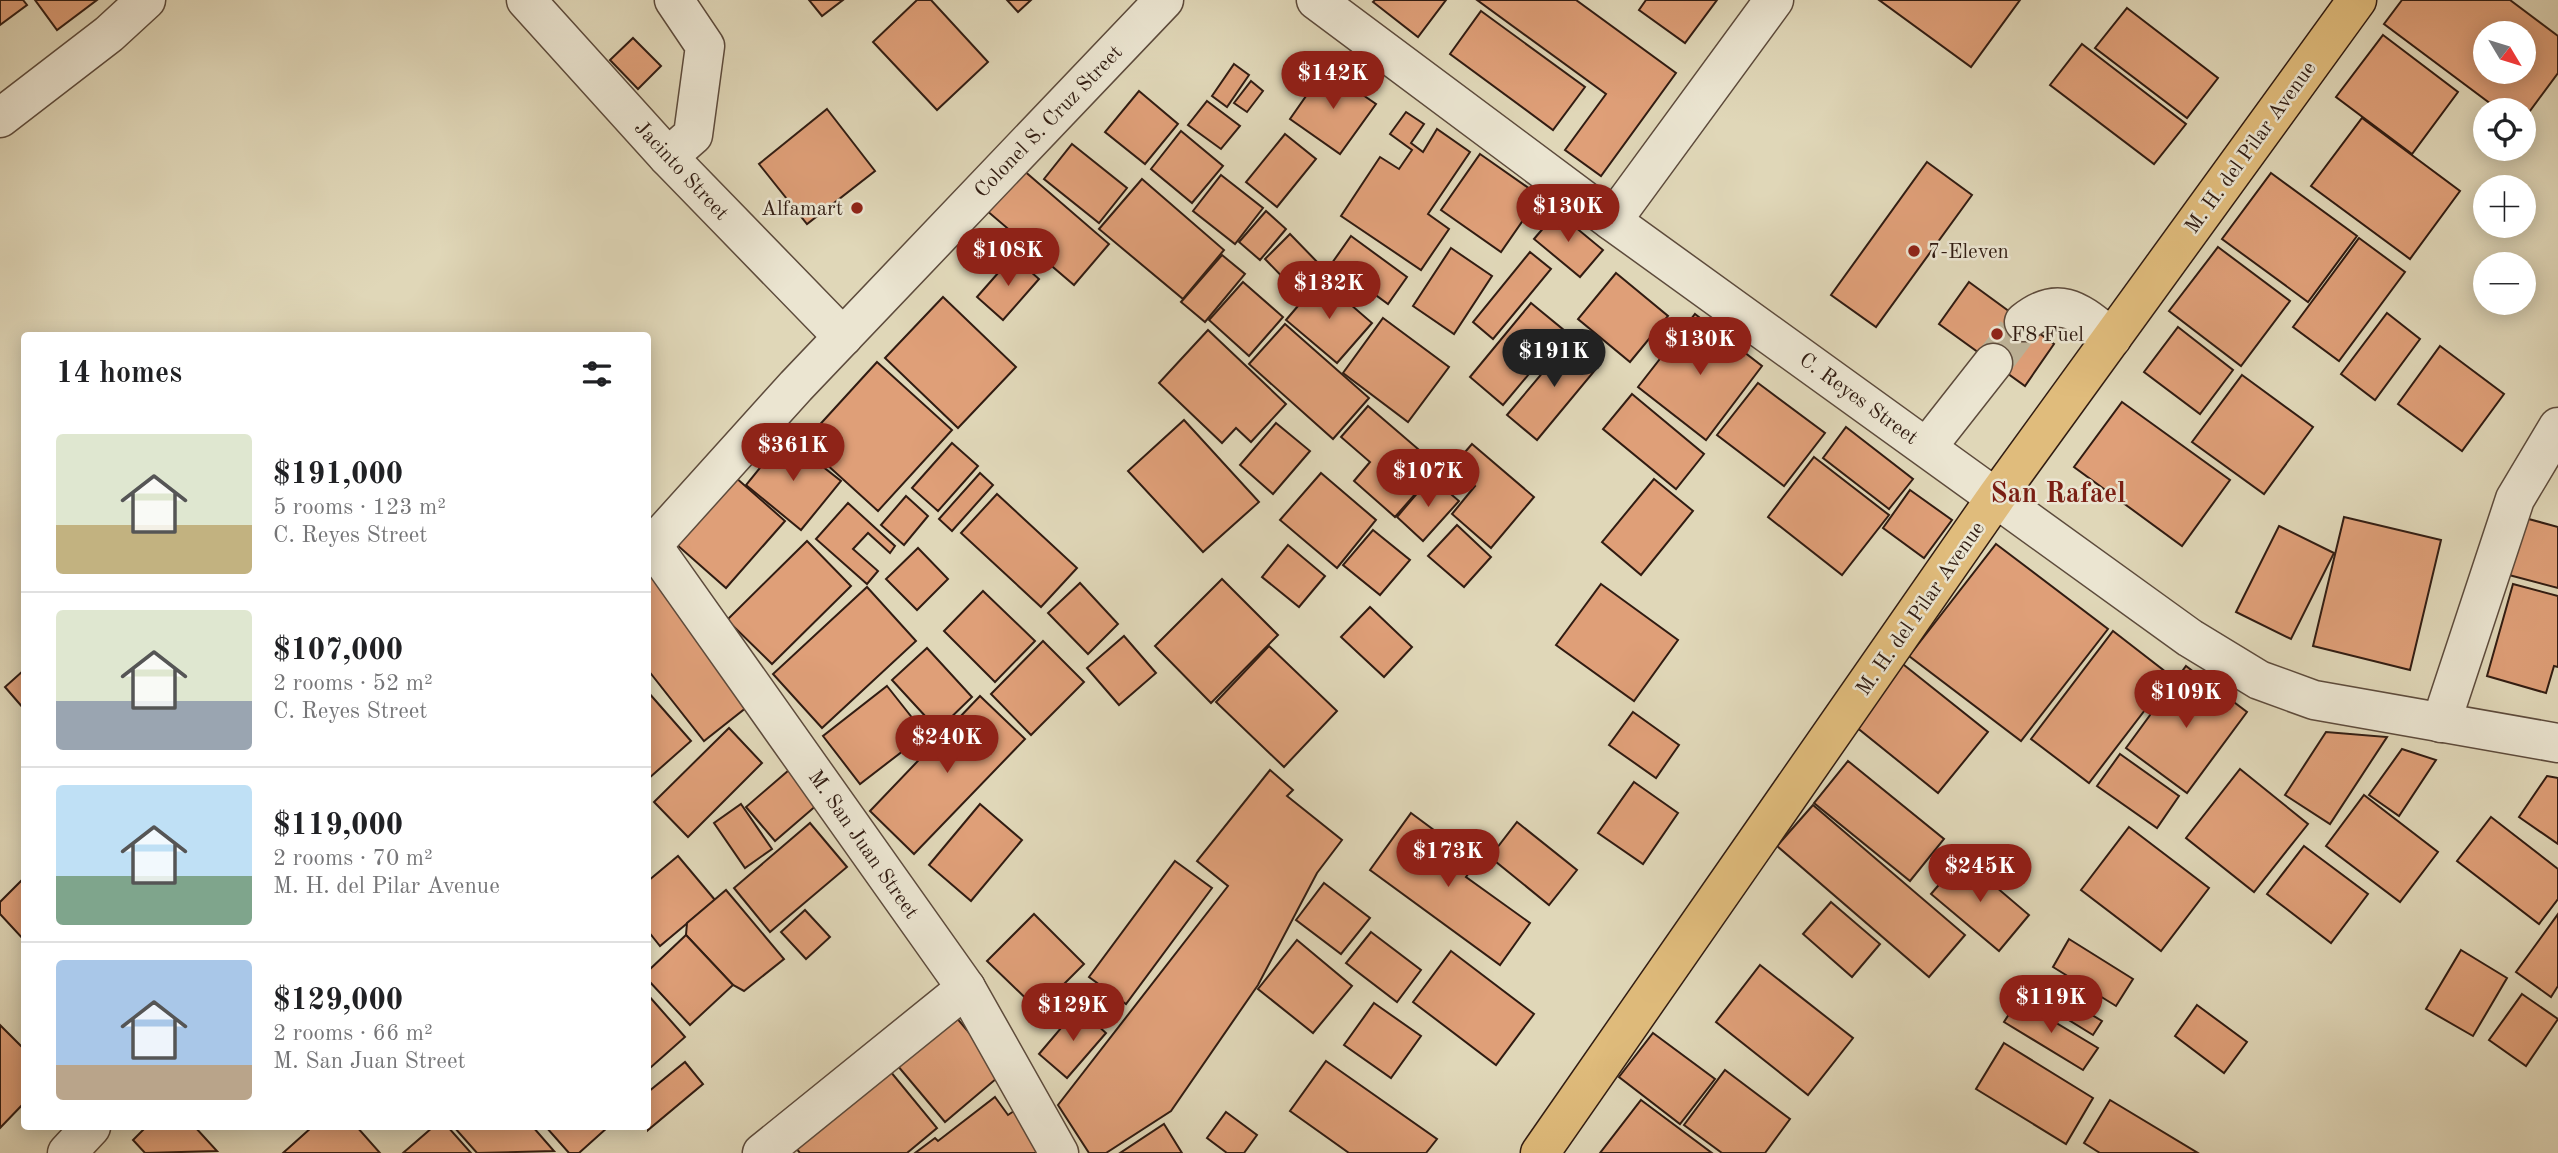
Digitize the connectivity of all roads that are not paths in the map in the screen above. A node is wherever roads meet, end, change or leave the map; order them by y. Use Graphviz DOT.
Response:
graph roads {
  1 [pos="146,0"];
  2 [pos="526,0"];
  3 [pos="674,0"];
  4 [pos="1164,0"];
  5 [pos="1316,0"];
  6 [pos="1774,0"];
  7 [pos="2357,0"];
  8 [pos="0,118"];
  9 [pos="668,157"];
  10 [pos="1612,222"];
  11 [pos="2024,322"];
  12 [pos="843,337"];
  13 [pos="2112,338"];
  14 [pos="1993,363"];
  15 [pos="2558,427"];
  16 [pos="1927,447"];
  17 [pos="1997,496"];
  18 [pos="651,547"];
  19 [pos="651,549"];
  20 [pos="2441,723"];
  21 [pos="2558,743"];
  22 [pos="966,988"];
  23 [pos="88,1130"];
  24 [pos="67,1153"];
  25 [pos="762,1153"];
  26 [pos="1059,1153"];
  27 [pos="1540,1153"];
  1 -- 8 [label="street"];
  2 -- 9 [label="street, Jacinto Street"];
  3 -- 9 [label="street"];
  4 -- 12 [label="street, Colonel S. Cruz Street"];
  5 -- 10 [label="street, C. Reyes Street"];
  6 -- 10 [label="street"];
  7 -- 13 [label="main road, M. H. del Pilar Avenue"];
  9 -- 12 [label="street, Jacinto Street"];
  10 -- 16 [label="street, C. Reyes Street"];
  11 -- 13 [label="street"];
  12 -- 18 [label="street, Colonel S. Cruz Street"];
  13 -- 17 [label="main road, M. H. del Pilar Avenue"];
  14 -- 16 [label="street"];
  15 -- 20 [label="street"];
  16 -- 17 [label="street, C. Reyes Street"];
  17 -- 20 [label="street, C. Reyes Street"];
  17 -- 27 [label="main road, M. H. del Pilar Avenue"];
  19 -- 22 [label="street, M. San Juan Street"];
  20 -- 21 [label="street, C. Reyes Street"];
  22 -- 25 [label="street"];
  22 -- 26 [label="street, M. San Juan Street"];
  23 -- 24 [label="street"];
}
